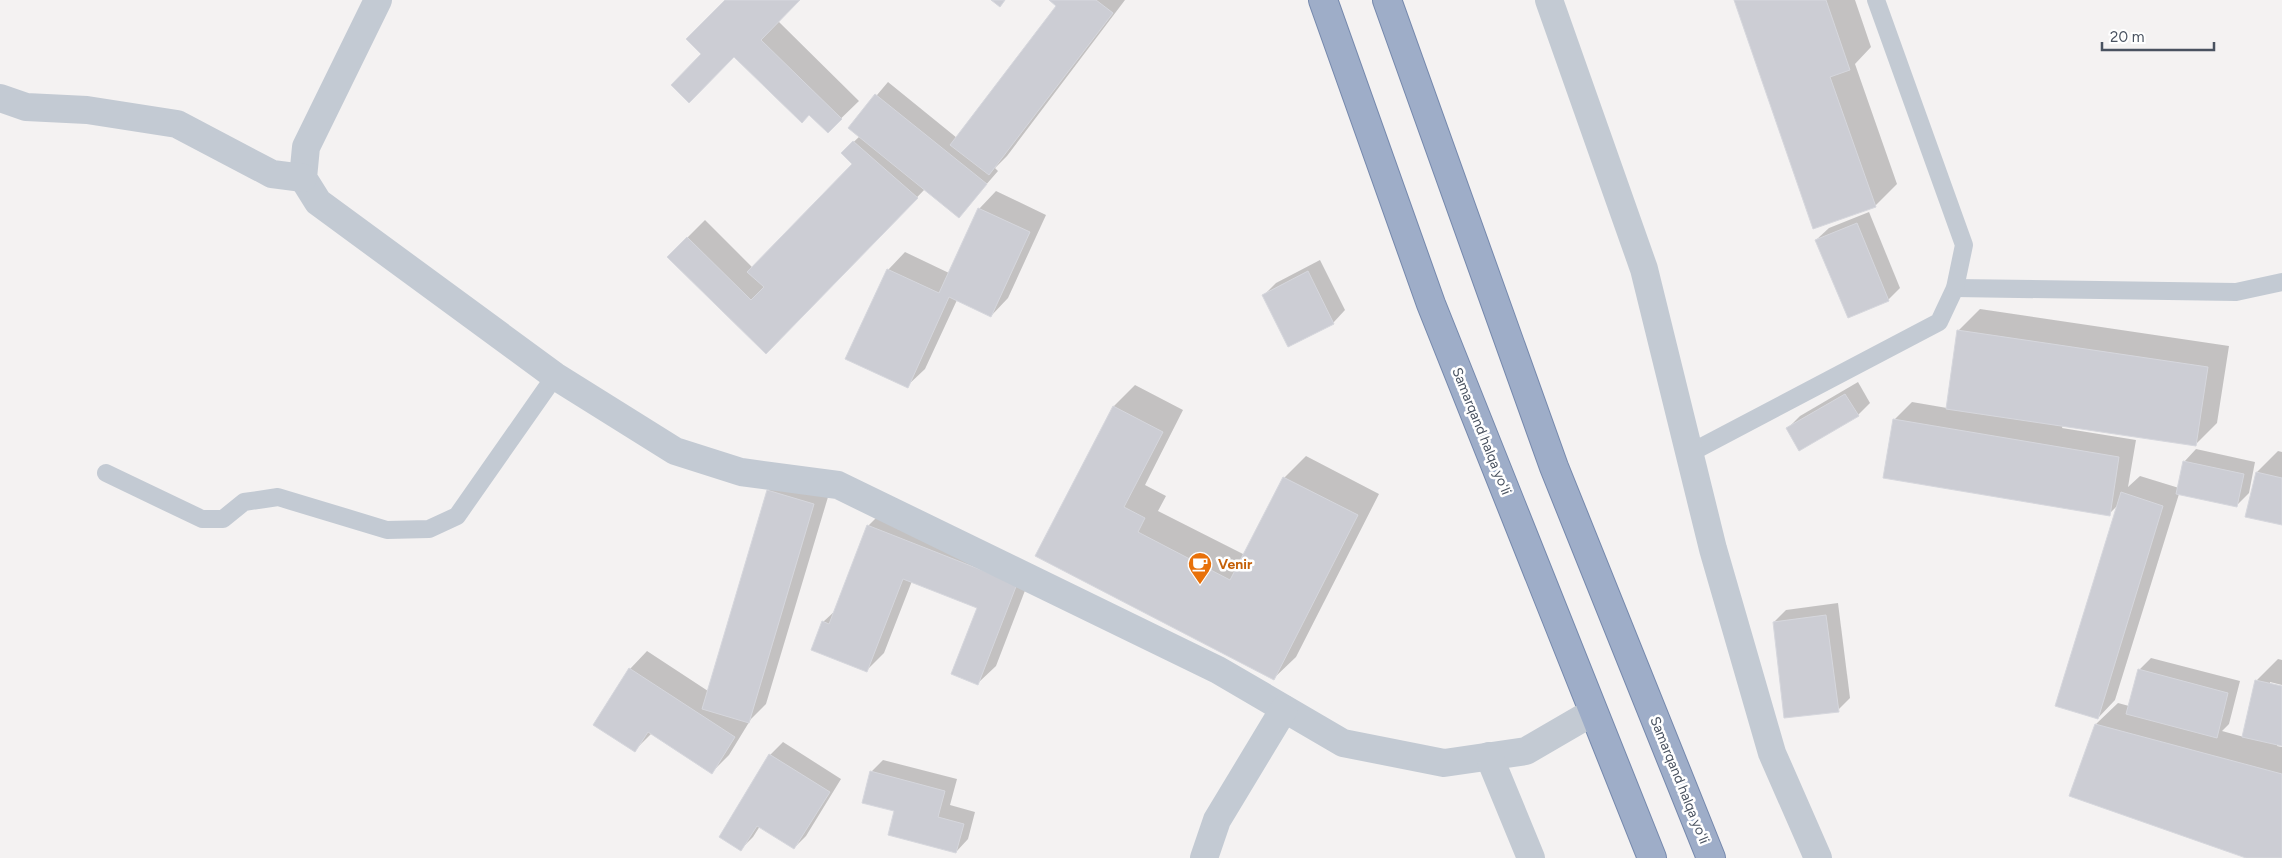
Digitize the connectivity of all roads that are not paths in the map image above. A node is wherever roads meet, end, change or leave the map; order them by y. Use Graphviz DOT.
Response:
graph roads {
  1 [pos="378,0"];
  2 [pos="1323,0"];
  3 [pos="1387,0"];
  4 [pos="1549,0"];
  5 [pos="1876,0"];
  6 [pos="0,98"];
  7 [pos="303,178"];
  8 [pos="2282,282"];
  9 [pos="1955,288"];
  10 [pos="555,376"];
  11 [pos="1690,453"];
  12 [pos="106,473"];
  13 [pos="1284,709"];
  14 [pos="1593,712"];
  15 [pos="1489,756"];
  16 [pos="1204,858"];
  17 [pos="1531,858"];
  18 [pos="1652,858"];
  19 [pos="1711,858"];
  20 [pos="1818,858"];
  1 -- 7 [label="street"];
  2 -- 14 [label="highway, Samarqand halqa yoʻli"];
  3 -- 19 [label="highway, Samarqand halqa yoʻli"];
  4 -- 11 [label="street"];
  5 -- 9 [label="lane"];
  6 -- 7 [label="street"];
  7 -- 10 [label="street"];
  8 -- 9 [label="lane"];
  9 -- 11 [label="lane"];
  10 -- 12 [label="lane"];
  10 -- 13 [label="street"];
  11 -- 20 [label="street"];
  13 -- 15 [label="street"];
  13 -- 16 [label="street"];
  14 -- 15 [label="street"];
  14 -- 18 [label="highway, Samarqand halqa yoʻli"];
  15 -- 17 [label="street"];
}
